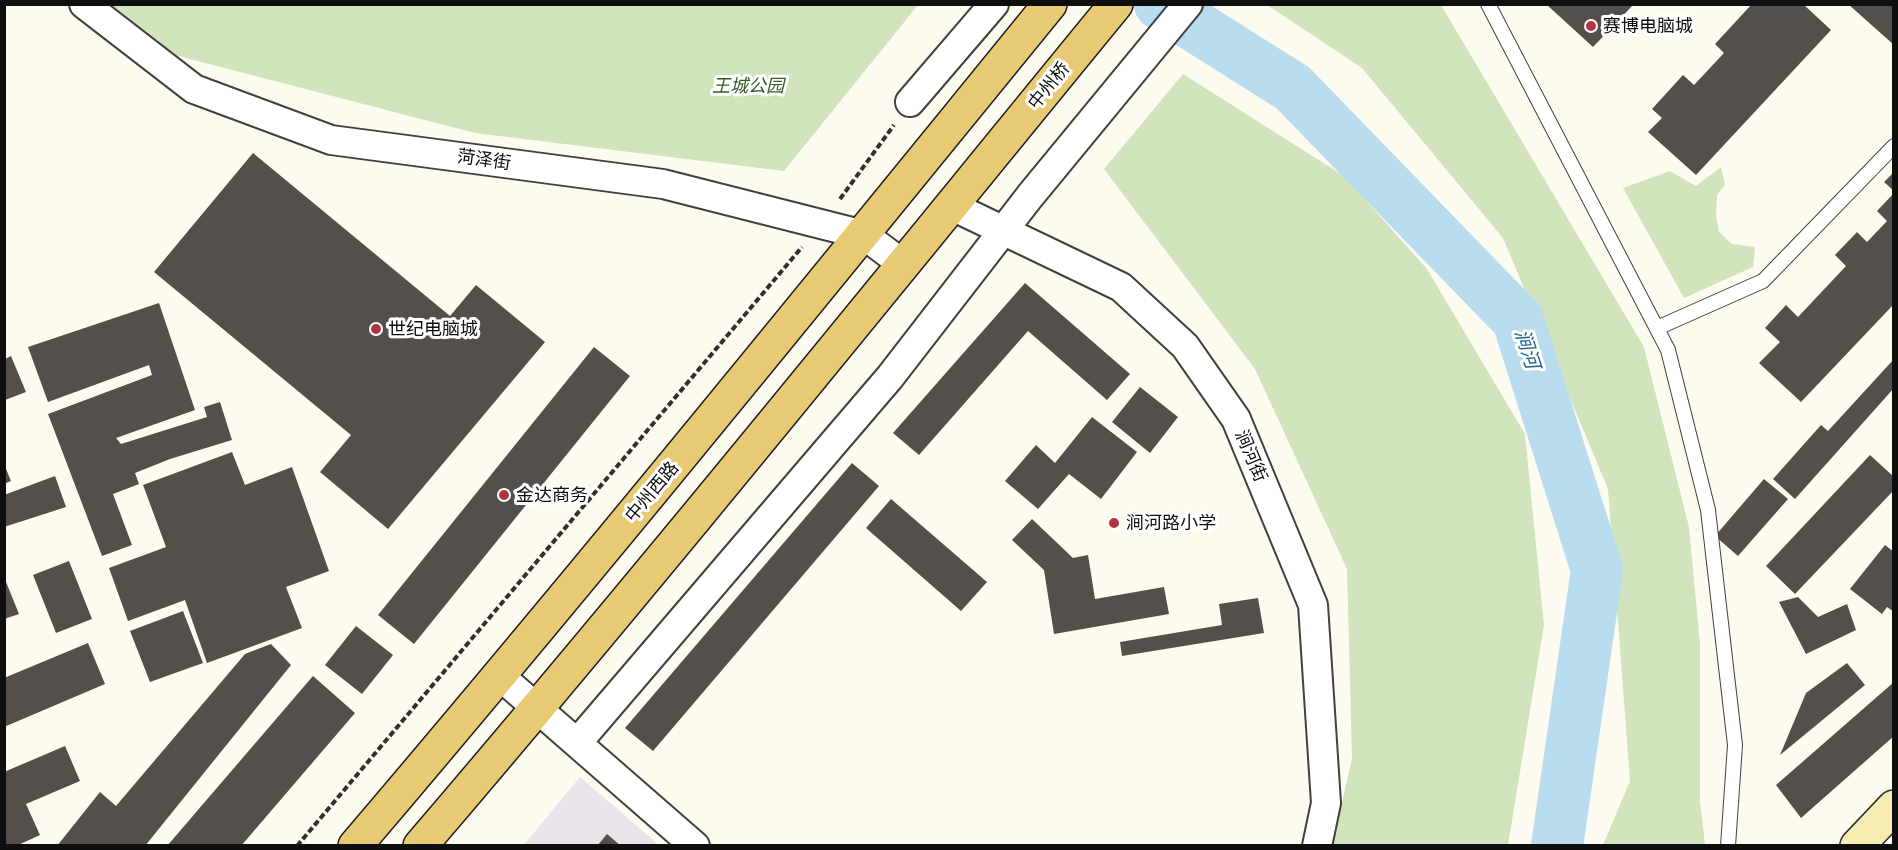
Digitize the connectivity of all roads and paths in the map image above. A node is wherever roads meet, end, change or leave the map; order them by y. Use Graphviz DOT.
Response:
graph roads {
  1 [pos="84,4"];
  2 [pos="994,4"];
  3 [pos="1050,4"];
  4 [pos="1116,4"];
  5 [pos="1188,4"];
  6 [pos="1488,4"];
  7 [pos="910,102"];
  8 [pos="1893,146"];
  9 [pos="952,206"];
  10 [pos="823,223"];
  11 [pos="1003,231"];
  12 [pos="864,235"];
  13 [pos="904,265"];
  14 [pos="1657,328"];
  15 [pos="500,676"];
  16 [pos="537,709"];
  17 [pos="577,743"];
  18 [pos="1893,807"];
  19 [pos="297,846"];
  20 [pos="355,846"];
  21 [pos="420,846"];
  22 [pos="695,846"];
  23 [pos="1317,846"];
  24 [pos="1728,846"];
  25 [pos="1857,846"];
  1 -- 10 [label="street, 菏泽街"];
  2 -- 7 [label="street"];
  3 -- 12 [label="main road, 中州西路"];
  4 -- 9 [label="main road, 中州桥"];
  5 -- 11 [label="street"];
  6 -- 14 [label="lane"];
  7 -- 10 [label="path"];
  8 -- 14 [label="lane"];
  9 -- 11 [label="street, 涧河街"];
  9 -- 13 [label="main road"];
  10 -- 12 [label="street, 菏泽街"];
  10 -- 19 [label="path"];
  11 -- 17 [label="street"];
  11 -- 23 [label="street, 涧河街"];
  12 -- 13 [label="street, 菏泽街"];
  12 -- 15 [label="main road, 中州西路"];
  13 -- 16 [label="main road"];
  14 -- 24 [label="lane"];
  15 -- 16 [label="street"];
  15 -- 20 [label="main road, 中州西路"];
  16 -- 17 [label="street"];
  16 -- 21 [label="main road"];
  17 -- 22 [label="street"];
  18 -- 25 [label="main road"];
}
